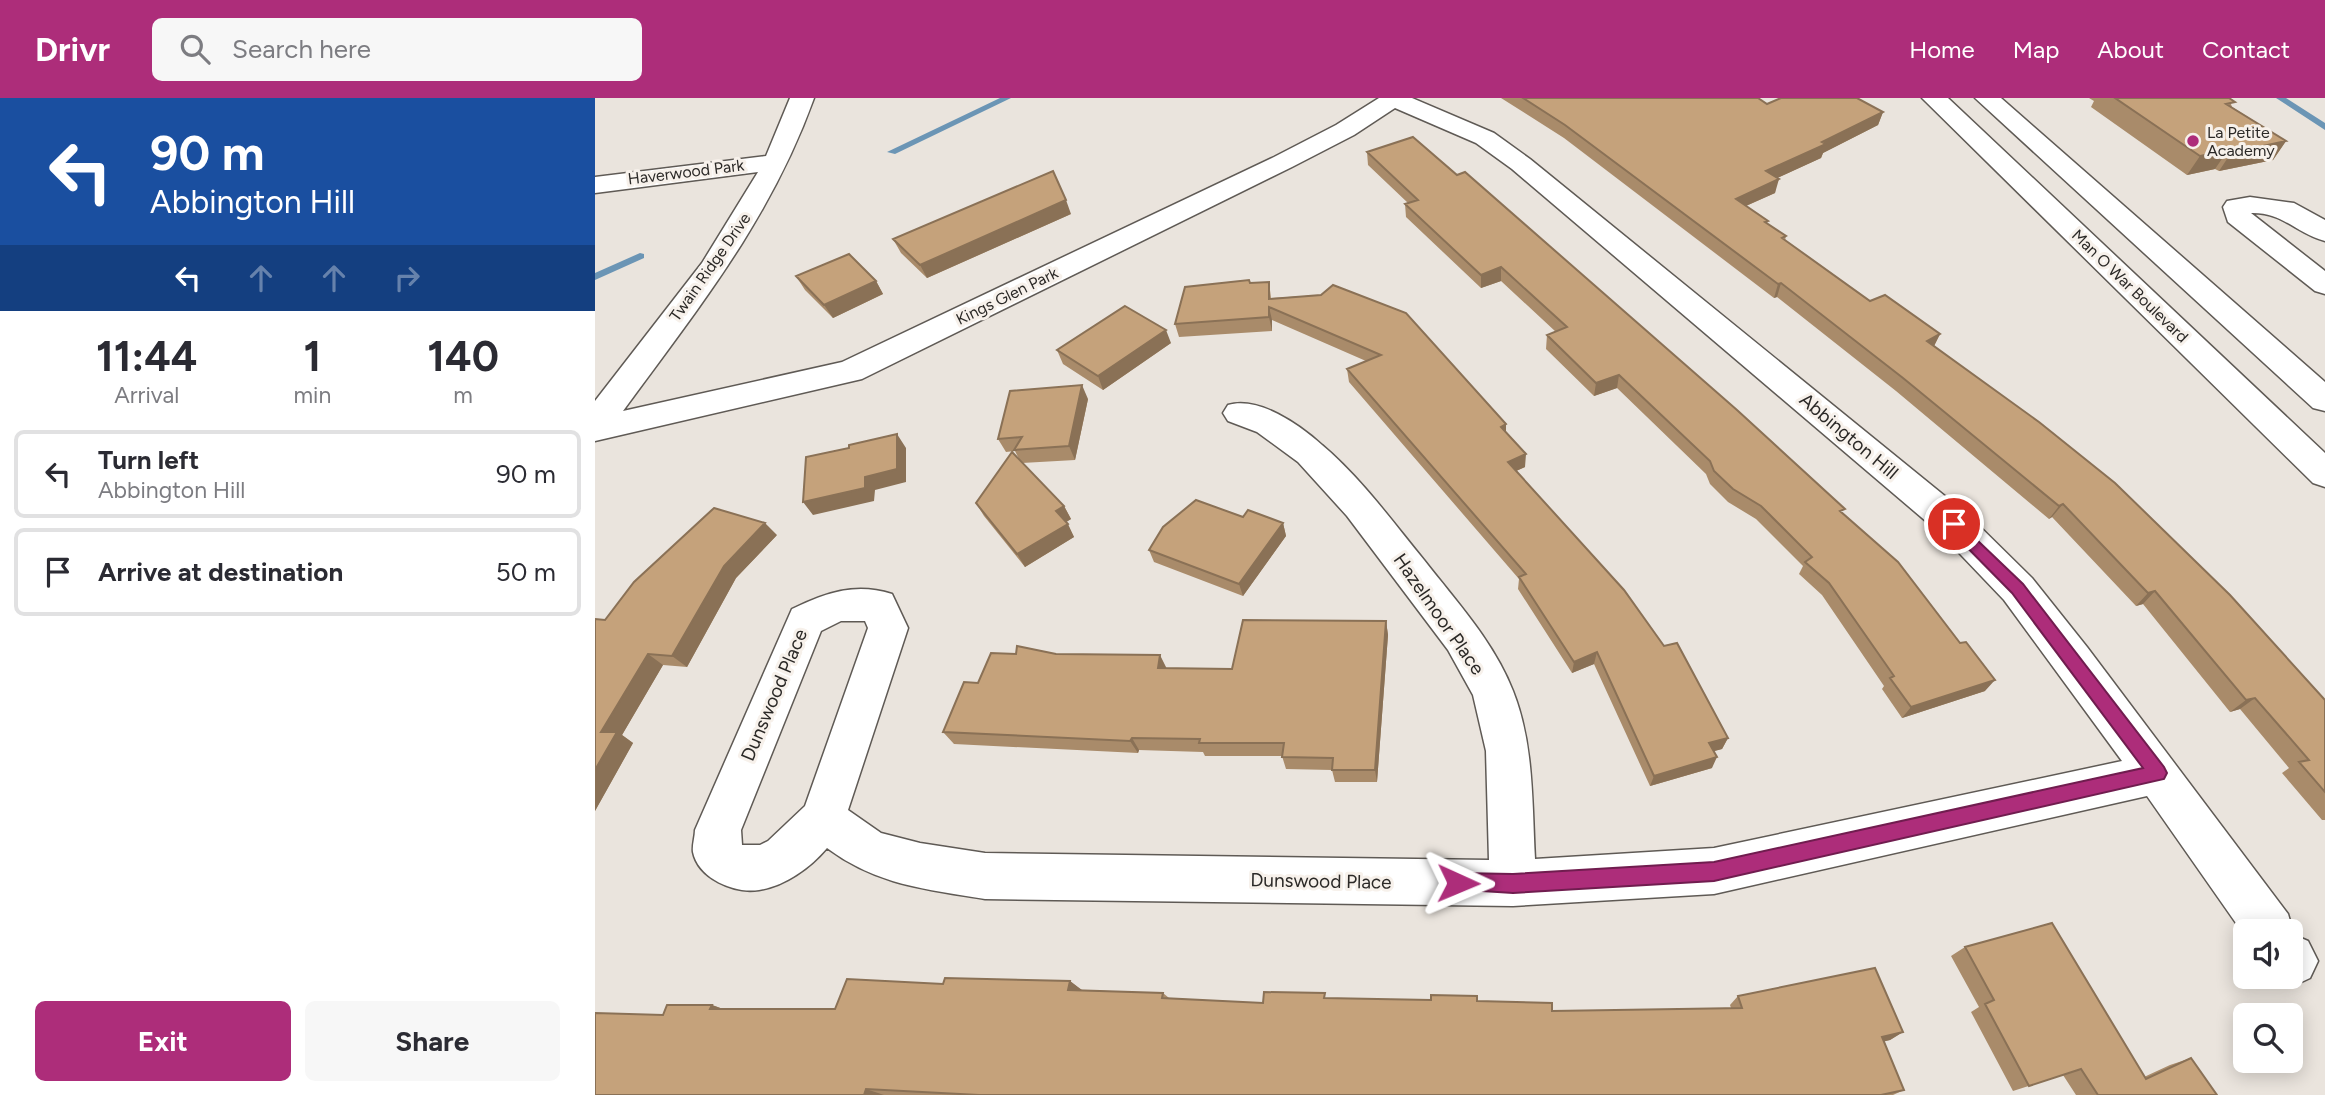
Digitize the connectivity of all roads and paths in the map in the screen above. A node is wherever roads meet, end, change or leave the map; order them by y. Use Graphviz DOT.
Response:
graph roads {
  1 [pos="802,98"];
  2 [pos="1395,98"];
  3 [pos="1934,98"];
  4 [pos="1987,98"];
  5 [pos="777,162"];
  6 [pos="595,184"];
  7 [pos="2325,233"];
  8 [pos="2325,285"];
  9 [pos="2325,400"];
  10 [pos="1240,413"];
  11 [pos="597,420"];
  12 [pos="2325,474"];
  13 [pos="2158,773"];
  14 [pos="823,818"];
  15 [pos="1513,883"];
  16 [pos="2263,919"];
  1 -- 5 [label="street, Twain Ridge Drive"];
  2 -- 11 [label="street, Kings Glen Park"];
  2 -- 13 [label="street, Abbington Hill"];
  3 -- 12 [label="street, Man O War Boulevard"];
  4 -- 9 [label="street"];
  5 -- 6 [label="street, Haverwood Park"];
  5 -- 11 [label="street, Twain Ridge Drive"];
  7 -- 8 [label="street"];
  10 -- 15 [label="street, Hazelmoor Place"];
  13 -- 15 [label="street, Dunswood Place"];
  13 -- 16 [label="street, Abbington Hill"];
  14 -- 14 [label="street, Dunswood Place"];
  14 -- 15 [label="street, Dunswood Place"];
}
